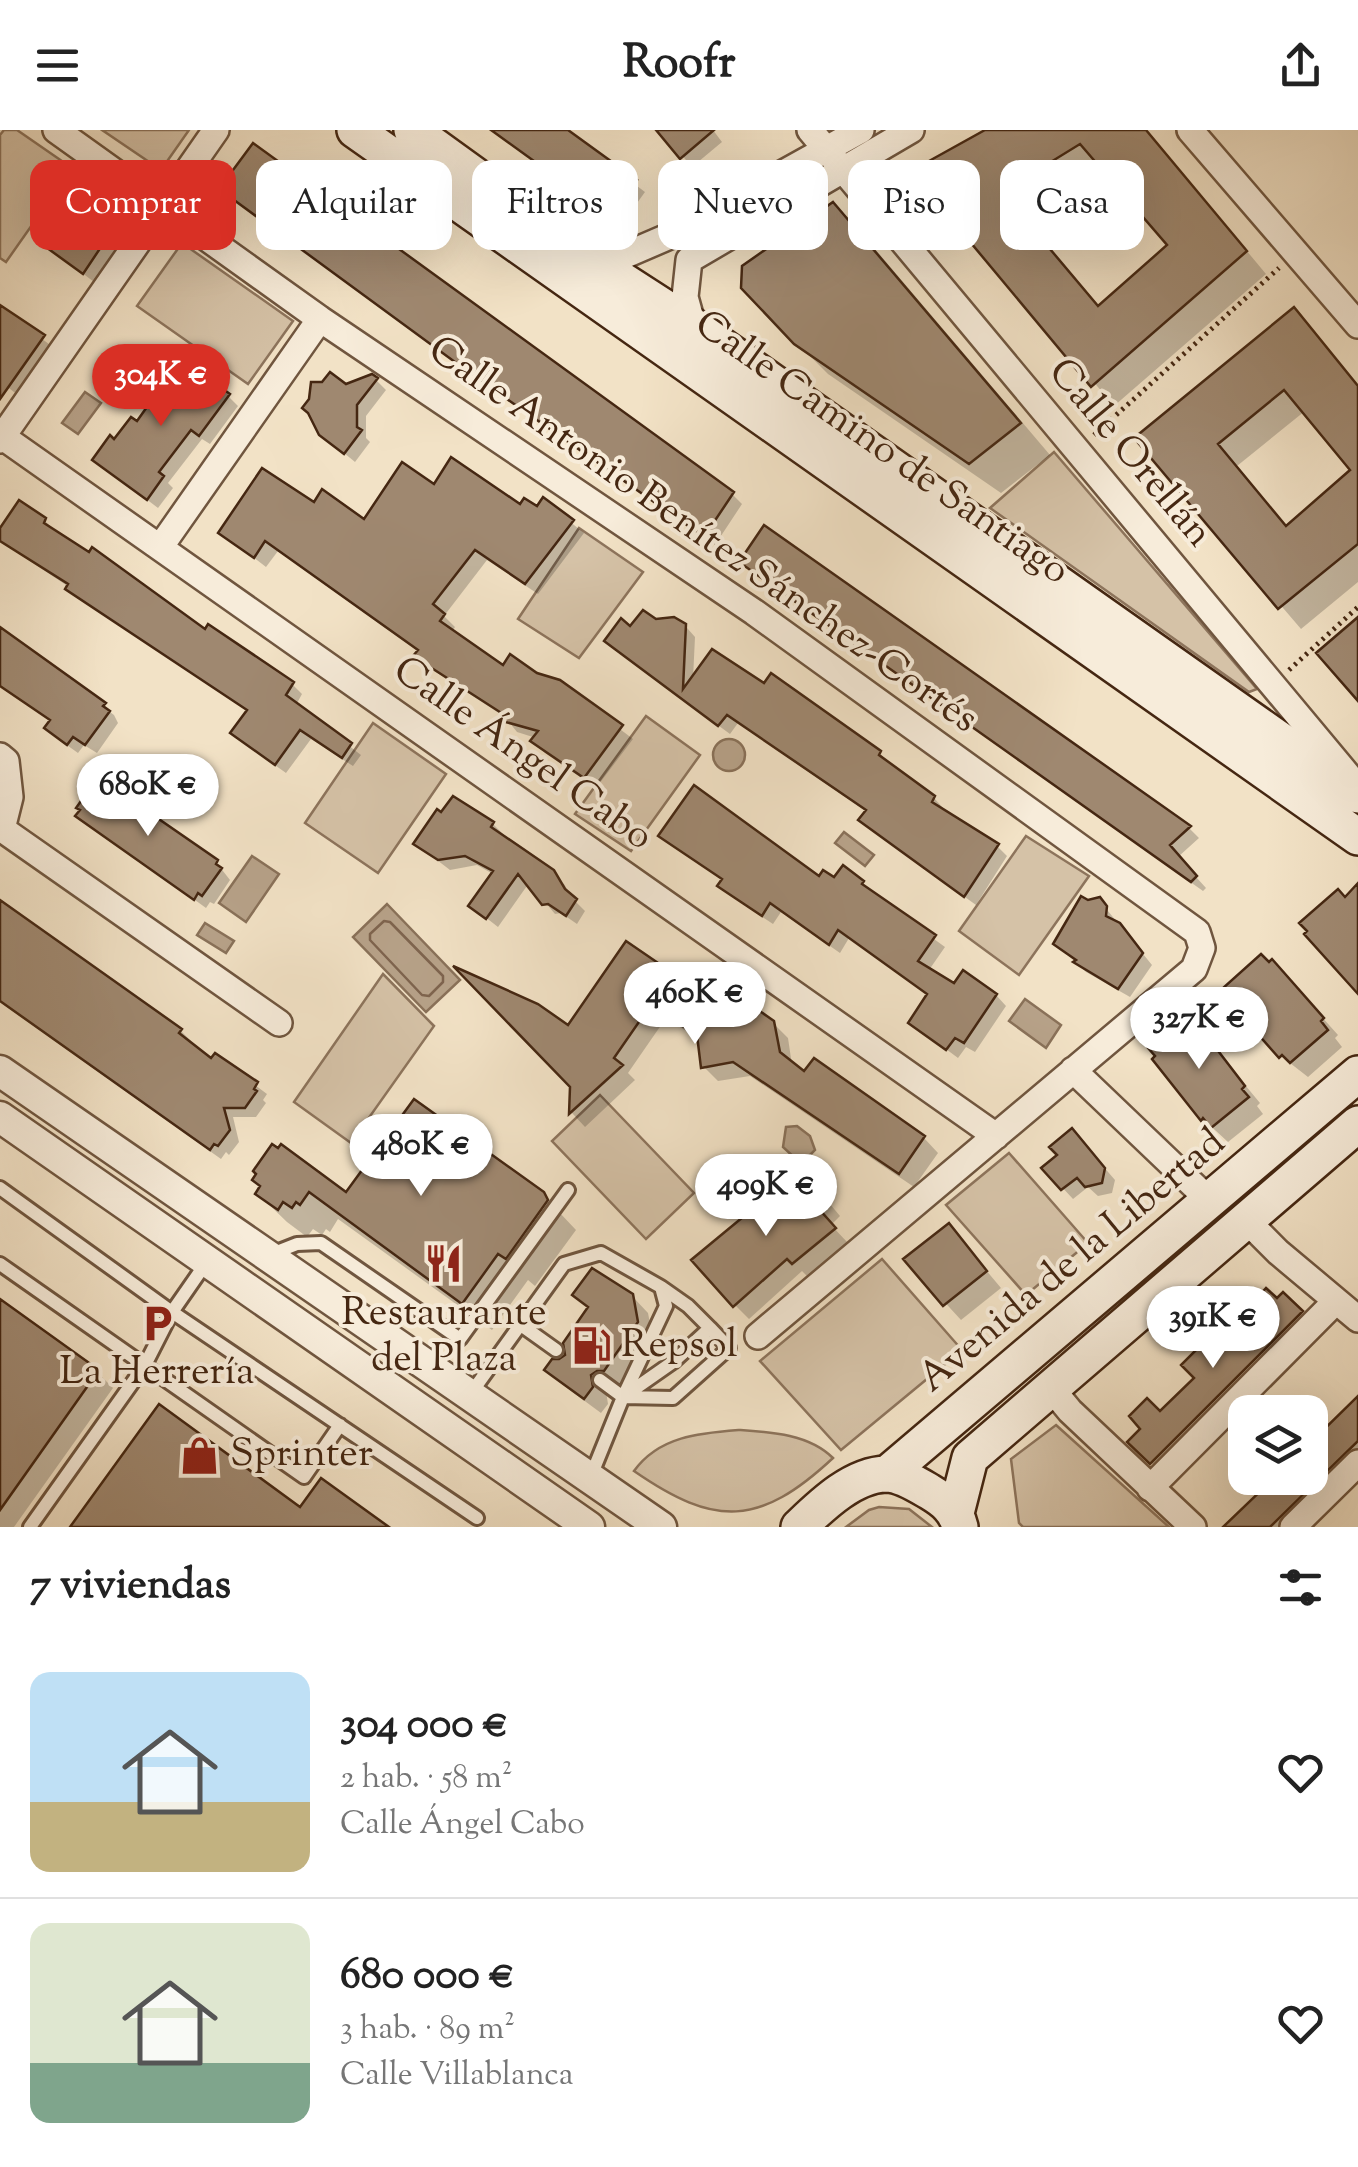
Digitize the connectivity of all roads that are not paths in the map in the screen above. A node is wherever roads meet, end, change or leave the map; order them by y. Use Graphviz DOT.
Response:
graph roads {
  1 [pos="56,130"];
  2 [pos="216,130"];
  3 [pos="355,130"];
  4 [pos="412,130"];
  5 [pos="860,130"];
  6 [pos="912,130"];
  7 [pos="1190,130"];
  8 [pos="827,149"];
  9 [pos="98,160"];
  10 [pos="194,160"];
  11 [pos="131,250"];
  12 [pos="225,250"];
  13 [pos="600,266"];
  14 [pos="320,318"];
  15 [pos="693,326"];
  16 [pos="1358,326"];
  17 [pos="1,437"];
  18 [pos="160,546"];
  19 [pos="0,756"];
  20 [pos="1358,792"];
  21 [pos="1358,838"];
  22 [pos="278,1023"];
  23 [pos="1074,1070"];
  24 [pos="0,1071"];
  25 [pos="1358,1074"];
  26 [pos="0,1117"];
  27 [pos="1358,1124"];
  28 [pos="996,1136"];
  29 [pos="0,1188"];
  30 [pos="568,1190"];
  31 [pos="1208,1199"];
  32 [pos="1247,1221"];
  33 [pos="266,1256"];
  34 [pos="207,1262"];
  35 [pos="0,1264"];
  36 [pos="661,1286"];
  37 [pos="1336,1301"];
  38 [pos="172,1312"];
  39 [pos="1358,1320"];
  40 [pos="521,1325"];
  41 [pos="710,1328"];
  42 [pos="758,1336"];
  43 [pos="556,1350"];
  44 [pos="145,1365"];
  45 [pos="600,1380"];
  46 [pos="1052,1388"];
  47 [pos="469,1396"];
  48 [pos="623,1397"];
  49 [pos="340,1425"];
  50 [pos="1358,1464"];
  51 [pos="888,1474"];
  52 [pos="590,1478"];
  53 [pos="1150,1488"];
  54 [pos="477,1518"];
  55 [pos="958,1520"];
  56 [pos="30,1527"];
  57 [pos="588,1527"];
  58 [pos="660,1527"];
  59 [pos="798,1527"];
  60 [pos="1193,1527"];
  61 [pos="1293,1527"];
  1 -- 9 [label="street, Calle Antonio Benítez Sánchez-Cortés"];
  2 -- 10 [label="street"];
  3 -- 21 [label="main road, Calle Camino de Santiago"];
  4 -- 13 [label="main road, Calle Camino de Santiago"];
  5 -- 8 [label="street"];
  6 -- 8 [label="street"];
  7 -- 16 [label="street"];
  8 -- 13 [label="street"];
  8 -- 15 [label="street"];
  8 -- 20 [label="street, Calle Orellán"];
  11 -- 17 [label="street"];
  12 -- 14 [label="street, Calle Antonio Benítez Sánchez-Cortés"];
  13 -- 15 [label="main road, Calle Camino de Santiago"];
  14 -- 18 [label="street"];
  14 -- 23 [label="street, Calle Antonio Benítez Sánchez-Cortés"];
  15 -- 20 [label="main road, Calle Camino de Santiago"];
  17 -- 18 [label="street, Calle Ángel Cabo"];
  18 -- 28 [label="street, Calle Ángel Cabo"];
  19 -- 22 [label="street"];
  23 -- 28 [label="street"];
  23 -- 31 [label="street"];
  24 -- 33 [label="street"];
  25 -- 31 [label="main road, Avenida de la Libertad"];
  26 -- 34 [label="street"];
  27 -- 32 [label="main road, Avenida de la Libertad"];
  28 -- 42 [label="street"];
  29 -- 38 [label="lane"];
  30 -- 33 [label="lane"];
  31 -- 51 [label="main road, Avenida de la Libertad"];
  32 -- 37 [label="street"];
  32 -- 46 [label="main road, Avenida de la Libertad"];
  33 -- 47 [label="street"];
  34 -- 38 [label="lane"];
  34 -- 57 [label="street"];
  35 -- 44 [label="lane"];
  36 -- 40 [label="lane"];
  36 -- 41 [label="lane"];
  36 -- 48 [label="lane"];
  37 -- 39 [label="street"];
  37 -- 53 [label="street"];
  38 -- 44 [label="lane"];
  38 -- 49 [label="lane"];
  40 -- 43 [label="lane"];
  40 -- 47 [label="lane"];
  41 -- 48 [label="lane"];
  41 -- 48 [label="lane"];
  44 -- 49 [label="lane"];
  44 -- 56 [label="lane"];
  45 -- 48 [label="lane"];
  46 -- 53 [label="street"];
  46 -- 55 [label="main road, Avenida de la Libertad"];
  47 -- 52 [label="street"];
  48 -- 52 [label="lane"];
  49 -- 54 [label="lane"];
  50 -- 61 [label="street"];
  51 -- 55 [label="main road"];
  51 -- 59 [label="main road, Avenida de la Libertad"];
  52 -- 58 [label="street"];
  53 -- 60 [label="street"];
}
